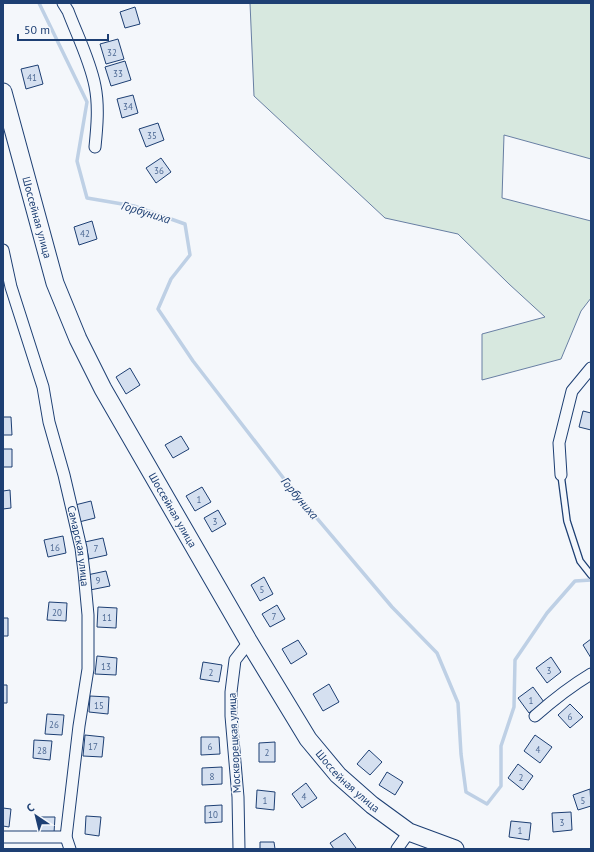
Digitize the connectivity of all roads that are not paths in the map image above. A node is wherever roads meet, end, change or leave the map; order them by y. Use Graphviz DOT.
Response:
graph roads {
  1 [pos="63,3"];
  2 [pos="3,92"];
  3 [pos="95,147"];
  4 [pos="3,250"];
  5 [pos="7,287"];
  6 [pos="591,368"];
  7 [pos="561,475"];
  8 [pos="591,576"];
  9 [pos="249,642"];
  10 [pos="591,674"];
  11 [pos="535,716"];
  12 [pos="409,832"];
  13 [pos="3,837"];
  14 [pos="66,837"];
  15 [pos="70,849"];
  16 [pos="239,849"];
  17 [pos="397,849"];
  18 [pos="455,849"];
  1 -- 3 [label="street"];
  2 -- 9 [label="main road, Шоссейная улица"];
  4 -- 5 [label="street, Самарская улица"];
  5 -- 14 [label="street, Самарская улица"];
  6 -- 7 [label="street"];
  7 -- 8 [label="lane"];
  9 -- 12 [label="main road, Шоссейная улица"];
  9 -- 16 [label="street, Москворецкая улица"];
  10 -- 11 [label="street"];
  12 -- 17 [label="street"];
  12 -- 18 [label="main road, Шоссейная улица"];
  13 -- 14 [label="street"];
  14 -- 15 [label="street, Самарская улица"];
}
